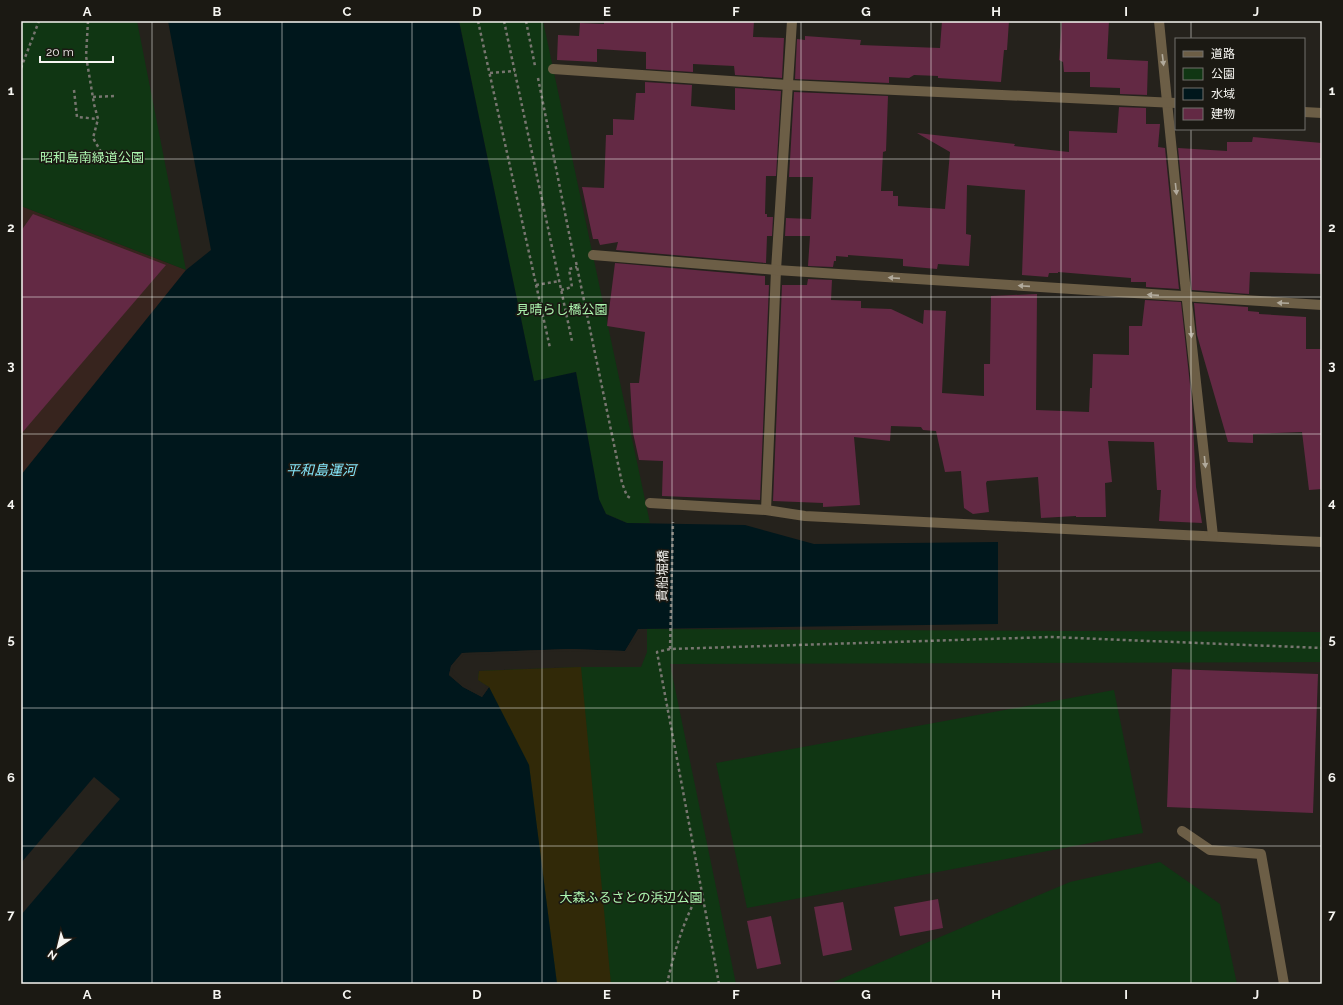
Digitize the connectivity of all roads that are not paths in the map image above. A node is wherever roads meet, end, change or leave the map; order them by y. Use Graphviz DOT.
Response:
graph roads {
  1 [pos="792,21"];
  2 [pos="1159,21"];
  3 [pos="554,69"];
  4 [pos="788,85"];
  5 [pos="1172,103"];
  6 [pos="1305,112"];
  7 [pos="1322,113"];
  8 [pos="593,255"];
  9 [pos="776,270"];
  10 [pos="1187,297"];
  11 [pos="1322,305"];
  12 [pos="650,503"];
  13 [pos="766,510"];
  14 [pos="1213,536"];
  15 [pos="1322,542"];
  16 [pos="1182,831"];
  17 [pos="1284,984"];
  1 -- 4 [label="street"];
  2 -- 5 [label="street, one-way"];
  3 -- 4 [label="street"];
  4 -- 5 [label="street"];
  4 -- 9 [label="street"];
  5 -- 10 [label="street, one-way"];
  6 -- 7 [label="street"];
  8 -- 9 [label="street"];
  10 -- 9 [label="street, one-way"];
  9 -- 13 [label="street"];
  11 -- 10 [label="street, one-way"];
  10 -- 14 [label="street, one-way"];
  12 -- 13 [label="street"];
  13 -- 14 [label="street"];
  14 -- 15 [label="street"];
  16 -- 17 [label="street"];
}
